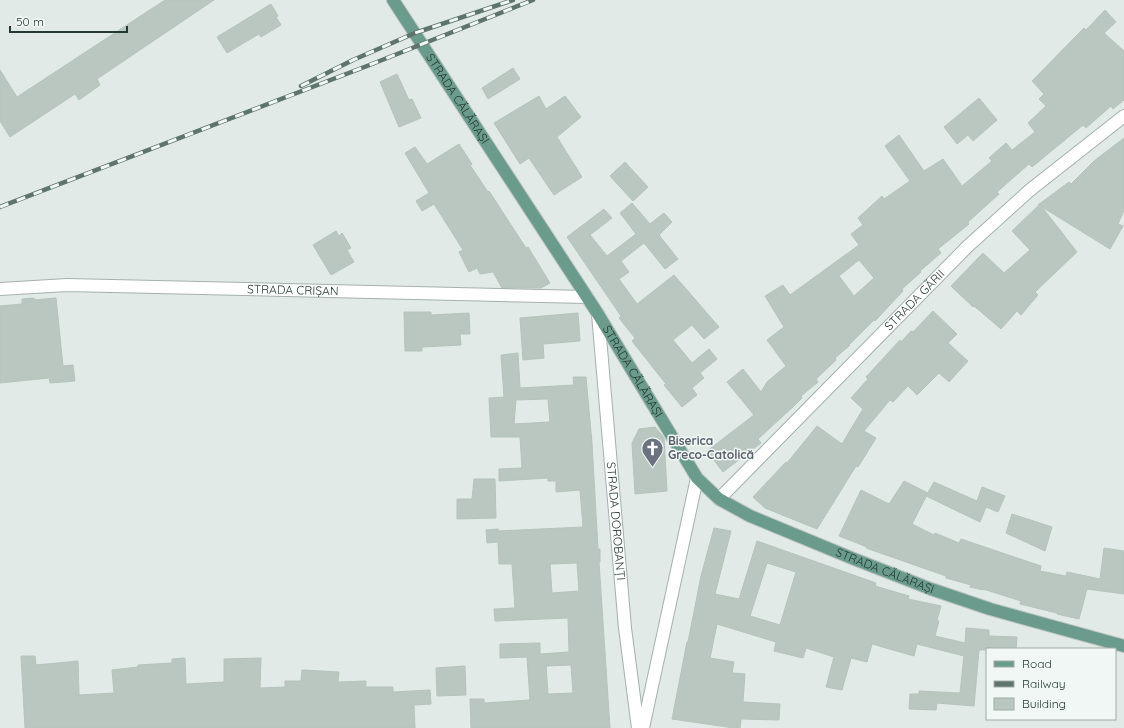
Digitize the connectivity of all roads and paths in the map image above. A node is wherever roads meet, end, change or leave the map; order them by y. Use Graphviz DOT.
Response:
graph roads {
  1 [pos="393,0"];
  2 [pos="1124,116"];
  3 [pos="0,289"];
  4 [pos="587,297"];
  5 [pos="598,314"];
  6 [pos="697,478"];
  7 [pos="719,499"];
  8 [pos="1124,646"];
  9 [pos="638,728"];
  10 [pos="643,728"];
  1 -- 4 [label="main road, STRADA CĂLĂRAȘI"];
  2 -- 7 [label="street, STRADA GĂRII"];
  3 -- 4 [label="street, STRADA CRIȘAN"];
  4 -- 5 [label="main road, STRADA CĂLĂRAȘI"];
  5 -- 6 [label="main road, STRADA CĂLĂRAȘI"];
  5 -- 9 [label="street, STRADA DOROBANȚI"];
  6 -- 7 [label="main road, STRADA CĂLĂRAȘI"];
  6 -- 10 [label="street"];
  7 -- 8 [label="main road, STRADA CĂLĂRAȘI"];
}
